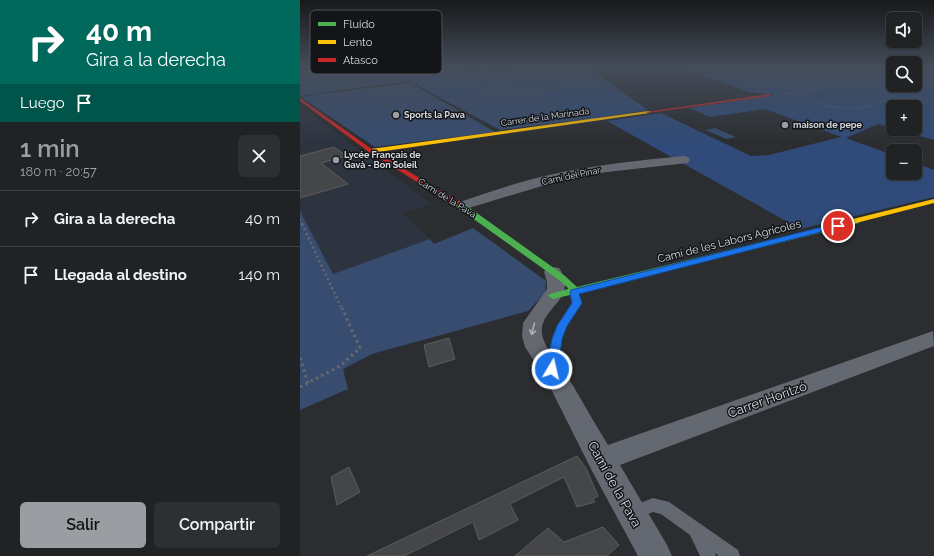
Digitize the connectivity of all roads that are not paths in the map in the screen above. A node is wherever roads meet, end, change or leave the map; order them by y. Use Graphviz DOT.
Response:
graph roads {
  1 [pos="769,95"];
  2 [pos="304,97"];
  3 [pos="371,151"];
  4 [pos="684,160"];
  5 [pos="934,201"];
  6 [pos="462,206"];
  7 [pos="553,272"];
  8 [pos="574,292"];
  9 [pos="553,296"];
  10 [pos="933,338"];
  11 [pos="552,369"];
  12 [pos="601,460"];
  13 [pos="632,513"];
  14 [pos="694,528"];
  15 [pos="656,556"];
  16 [pos="708,556"];
  17 [pos="732,556"];
  1 -- 3 [label="street, Carrer de la Marinada"];
  2 -- 3 [label="street, Camí de la Pava"];
  3 -- 6 [label="street, Camí de la Pava"];
  4 -- 6 [label="street, Camí del Pinar"];
  5 -- 8 [label="street, Camí de les Labors Agrícoles"];
  6 -- 7 [label="street, Camí de la Pava"];
  7 -- 8 [label="street, Camí de la Pava"];
  7 -- 9 [label="street"];
  8 -- 9 [label="street, Camí de les Labors Agrícoles"];
  8 -- 11 [label="street"];
  9 -- 11 [label="street, Camí de la Pava, one-way"];
  10 -- 12 [label="street, Carrer Horitzó"];
  11 -- 12 [label="street, Camí de la Pava"];
  12 -- 13 [label="street, Camí de la Pava"];
  13 -- 14 [label="lane"];
  13 -- 15 [label="street, Camí de la Pava"];
  14 -- 16 [label="lane"];
  14 -- 17 [label="lane"];
}
